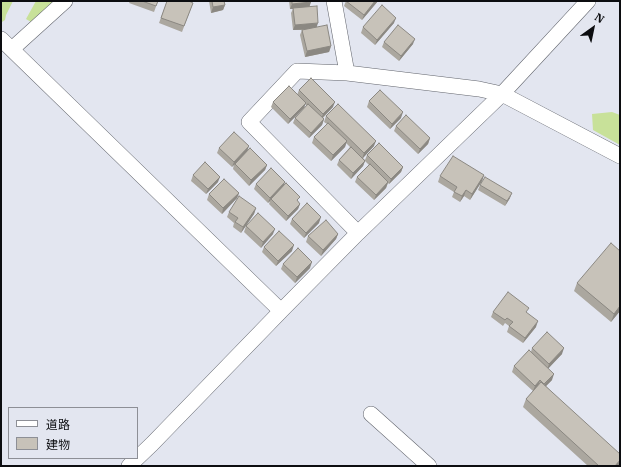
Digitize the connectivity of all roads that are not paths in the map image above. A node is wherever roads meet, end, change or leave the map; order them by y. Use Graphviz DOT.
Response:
graph roads {
  1 [pos="66,1"];
  2 [pos="334,1"];
  3 [pos="588,1"];
  4 [pos="6,44"];
  5 [pos="347,73"];
  6 [pos="502,94"];
  7 [pos="620,156"];
  8 [pos="358,233"];
  9 [pos="281,311"];
  10 [pos="371,414"];
  11 [pos="138,457"];
  12 [pos="136,459"];
  13 [pos="129,466"];
  14 [pos="429,466"];
  1 -- 4 [label="street"];
  2 -- 5 [label="street"];
  3 -- 6 [label="street"];
  4 -- 9 [label="street"];
  5 -- 6 [label="street"];
  5 -- 8 [label="street"];
  6 -- 7 [label="street"];
  6 -- 8 [label="street"];
  8 -- 9 [label="street"];
  9 -- 11 [label="street"];
  10 -- 14 [label="street"];
  12 -- 13 [label="street"];
}
